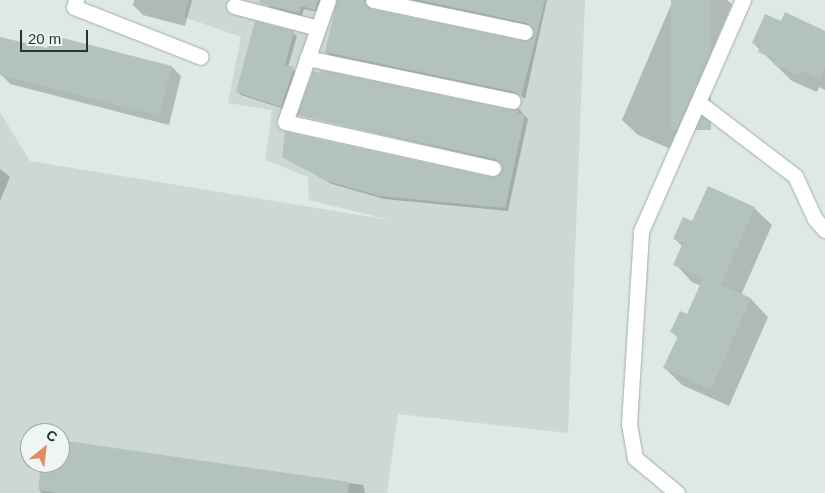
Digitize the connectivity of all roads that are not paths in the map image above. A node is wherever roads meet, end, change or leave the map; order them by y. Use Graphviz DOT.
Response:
graph roads {
  1 [pos="76,0"];
  2 [pos="328,0"];
  3 [pos="373,0"];
  4 [pos="743,0"];
  5 [pos="234,6"];
  6 [pos="318,28"];
  7 [pos="525,32"];
  8 [pos="201,57"];
  9 [pos="307,58"];
  10 [pos="513,101"];
  11 [pos="698,102"];
  12 [pos="493,168"];
  13 [pos="825,230"];
  14 [pos="677,493"];
  1 -- 8 [label="lane"];
  2 -- 6 [label="lane"];
  3 -- 7 [label="lane"];
  4 -- 11 [label="lane"];
  5 -- 6 [label="lane"];
  6 -- 9 [label="lane"];
  9 -- 10 [label="lane"];
  9 -- 12 [label="lane"];
  11 -- 13 [label="lane"];
  11 -- 14 [label="lane"];
}
